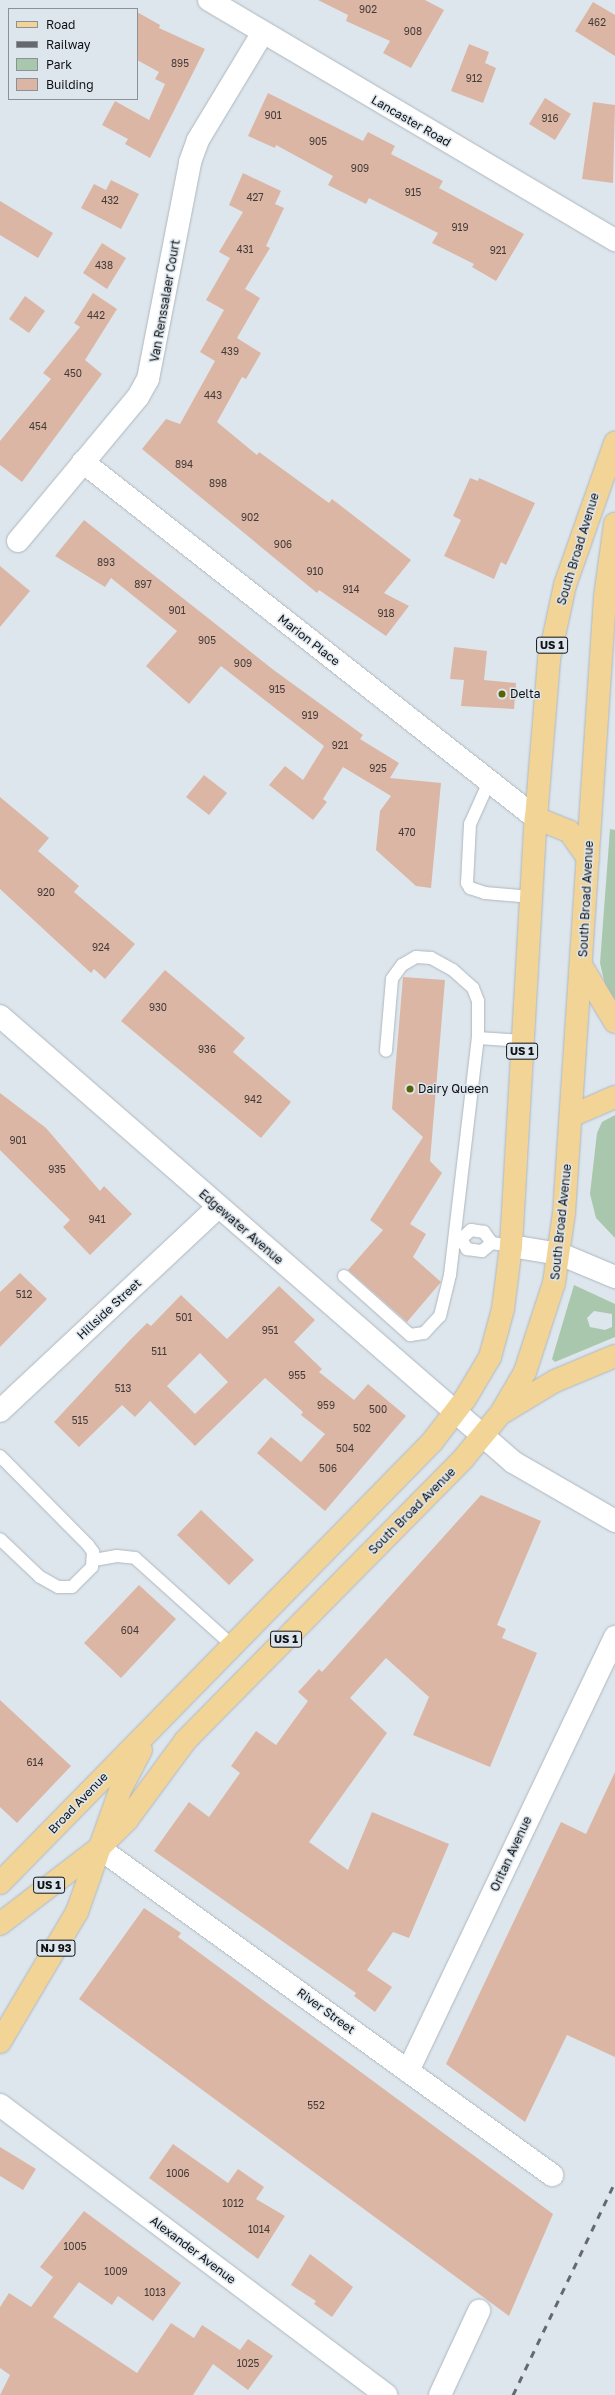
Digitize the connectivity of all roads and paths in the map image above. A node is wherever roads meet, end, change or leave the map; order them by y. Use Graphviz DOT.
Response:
graph roads {
  1 [pos="209,0"];
  2 [pos="262,34"];
  3 [pos="615,240"];
  4 [pos="615,443"];
  5 [pos="84,462"];
  6 [pos="615,524"];
  7 [pos="18,541"];
  8 [pos="489,782"];
  9 [pos="536,818"];
  10 [pos="588,858"];
  11 [pos="532,897"];
  12 [pos="582,967"];
  13 [pos="0,1016"];
  14 [pos="615,1022"];
  15 [pos="478,1038"];
  16 [pos="523,1041"];
  17 [pos="386,1051"];
  18 [pos="615,1097"];
  19 [pos="571,1116"];
  20 [pos="218,1207"];
  21 [pos="457,1238"];
  22 [pos="501,1244"];
  23 [pos="560,1254"];
  24 [pos="344,1276"];
  25 [pos="615,1277"];
  26 [pos="615,1356"];
  27 [pos="0,1411"];
  28 [pos="455,1413"];
  29 [pos="501,1413"];
  30 [pos="482,1436"];
  31 [pos="0,1456"];
  32 [pos="615,1521"];
  33 [pos="0,1539"];
  34 [pos="100,1559"];
  35 [pos="233,1646"];
  36 [pos="613,1647"];
  37 [pos="158,1724"];
  38 [pos="99,1848"];
  39 [pos="0,1883"];
  40 [pos="0,1924"];
  41 [pos="0,2042"];
  42 [pos="408,2071"];
  43 [pos="0,2105"];
  44 [pos="552,2175"];
  45 [pos="479,2311"];
  46 [pos="386,2395"];
  47 [pos="440,2395"];
  1 -- 2 [label="street, Lancaster Road"];
  2 -- 3 [label="street, Lancaster Road"];
  2 -- 5 [label="street, Van Renssalaer Court"];
  4 -- 9 [label="main road, South Broad Avenue / US 1"];
  5 -- 7 [label="street, Van Renssalaer Court"];
  5 -- 8 [label="street, Marion Place"];
  6 -- 10 [label="main road, South Broad Avenue / US 1"];
  8 -- 9 [label="street, Marion Place"];
  8 -- 11 [label="lane"];
  9 -- 10 [label="main road"];
  9 -- 11 [label="main road, South Broad Avenue / US 1"];
  10 -- 12 [label="main road, South Broad Avenue / US 1"];
  11 -- 16 [label="main road, South Broad Avenue / US 1"];
  12 -- 14 [label="main road"];
  12 -- 19 [label="main road, South Broad Avenue / US 1"];
  13 -- 20 [label="street, Edgewater Avenue"];
  15 -- 16 [label="lane"];
  15 -- 17 [label="lane"];
  15 -- 21 [label="lane"];
  16 -- 22 [label="main road, South Broad Avenue / US 1"];
  18 -- 19 [label="main road"];
  19 -- 23 [label="main road, South Broad Avenue / US 1"];
  20 -- 27 [label="street, Hillside Street"];
  20 -- 28 [label="street, Edgewater Avenue"];
  21 -- 22 [label="lane"];
  21 -- 22 [label="lane"];
  21 -- 24 [label="lane"];
  22 -- 23 [label="street"];
  22 -- 28 [label="main road, South Broad Avenue / US 1"];
  23 -- 25 [label="street"];
  23 -- 29 [label="main road, South Broad Avenue / US 1"];
  26 -- 29 [label="main road"];
  28 -- 30 [label="street, Edgewater Avenue"];
  28 -- 35 [label="main road, South Broad Avenue / US 1"];
  29 -- 30 [label="main road, South Broad Avenue / US 1"];
  30 -- 32 [label="street, Edgewater Avenue"];
  30 -- 38 [label="main road, South Broad Avenue / US 1"];
  31 -- 34 [label="lane"];
  33 -- 34 [label="lane"];
  34 -- 35 [label="lane"];
  35 -- 37 [label="main road, South Broad Avenue / US 1"];
  36 -- 42 [label="street, Oritan Avenue"];
  37 -- 38 [label="main road"];
  37 -- 39 [label="main road, Broad Avenue / US 1"];
  38 -- 40 [label="main road, US 1"];
  38 -- 41 [label="main road, NJ 93"];
  38 -- 42 [label="street, River Street"];
  42 -- 44 [label="street, River Street"];
  43 -- 46 [label="street, Alexander Avenue"];
  45 -- 47 [label="street"];
}
